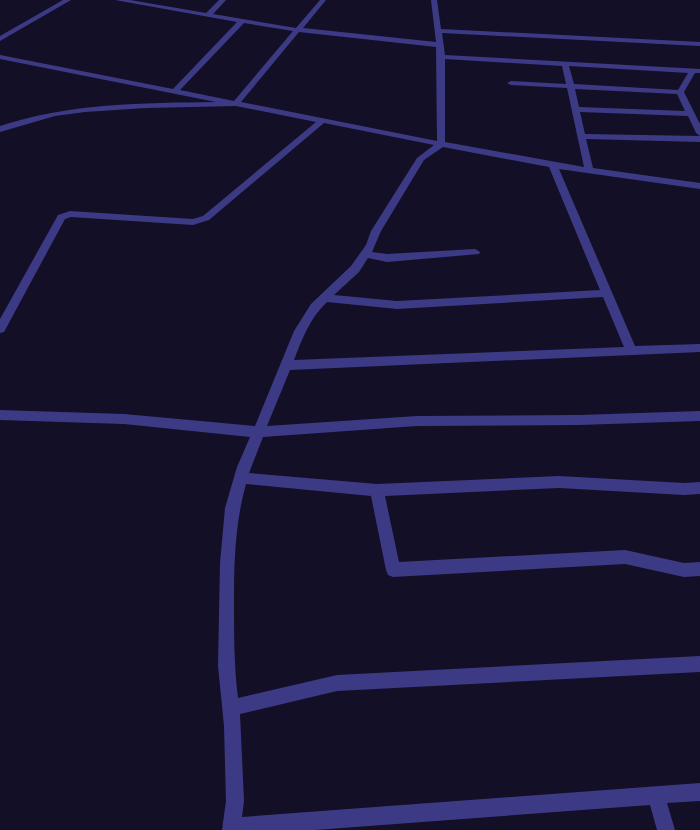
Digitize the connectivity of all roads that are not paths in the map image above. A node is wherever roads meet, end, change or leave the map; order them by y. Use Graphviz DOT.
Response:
graph roads {
  1 [pos="64,0"];
  2 [pos="118,0"];
  3 [pos="223,0"];
  4 [pos="323,0"];
  5 [pos="434,0"];
  6 [pos="208,15"];
  7 [pos="243,20"];
  8 [pos="298,30"];
  9 [pos="439,31"];
  10 [pos="0,39"];
  11 [pos="700,44"];
  12 [pos="440,45"];
  13 [pos="0,57"];
  14 [pos="441,57"];
  15 [pos="565,63"];
  16 [pos="696,71"];
  17 [pos="511,83"];
  18 [pos="568,87"];
  19 [pos="174,92"];
  20 [pos="680,92"];
  21 [pos="235,104"];
  22 [pos="574,109"];
  23 [pos="691,114"];
  24 [pos="322,121"];
  25 [pos="0,129"];
  26 [pos="700,132"];
  27 [pos="581,136"];
  28 [pos="700,139"];
  29 [pos="441,144"];
  30 [pos="700,145"];
  31 [pos="553,165"];
  32 [pos="589,170"];
  33 [pos="700,186"];
  34 [pos="475,252"];
  35 [pos="366,254"];
  36 [pos="607,293"];
  37 [pos="325,298"];
  38 [pos="0,329"];
  39 [pos="700,348"];
  40 [pos="631,350"];
  41 [pos="287,365"];
  42 [pos="0,415"];
  43 [pos="700,416"];
  44 [pos="259,432"];
  45 [pos="241,478"];
  46 [pos="700,488"];
  47 [pos="377,490"];
  48 [pos="700,569"];
  49 [pos="700,664"];
  50 [pos="231,708"];
  51 [pos="700,792"];
  52 [pos="656,796"];
  53 [pos="232,828"];
  54 [pos="666,830"];
  1 -- 10 [label="street"];
  2 -- 6 [label="street"];
  3 -- 6 [label="street"];
  4 -- 8 [label="street"];
  5 -- 9 [label="street"];
  6 -- 7 [label="street"];
  7 -- 8 [label="street"];
  7 -- 19 [label="street"];
  8 -- 12 [label="street"];
  8 -- 21 [label="street"];
  9 -- 11 [label="street"];
  9 -- 12 [label="street"];
  12 -- 14 [label="street"];
  13 -- 19 [label="street"];
  14 -- 15 [label="street"];
  14 -- 29 [label="street"];
  15 -- 16 [label="street"];
  15 -- 18 [label="street"];
  16 -- 20 [label="street"];
  17 -- 18 [label="street"];
  18 -- 20 [label="street"];
  18 -- 22 [label="street"];
  19 -- 21 [label="street"];
  20 -- 23 [label="street"];
  21 -- 24 [label="street"];
  21 -- 25 [label="street"];
  22 -- 23 [label="street"];
  22 -- 27 [label="street"];
  23 -- 26 [label="street"];
  24 -- 29 [label="street"];
  24 -- 38 [label="street"];
  27 -- 28 [label="street"];
  27 -- 32 [label="street"];
  28 -- 30 [label="street"];
  29 -- 31 [label="street"];
  29 -- 35 [label="street"];
  31 -- 32 [label="street"];
  31 -- 36 [label="street"];
  32 -- 33 [label="street"];
  34 -- 35 [label="street"];
  35 -- 37 [label="street"];
  36 -- 37 [label="street"];
  36 -- 40 [label="street"];
  37 -- 41 [label="street"];
  39 -- 40 [label="street"];
  40 -- 41 [label="street"];
  41 -- 44 [label="street"];
  42 -- 44 [label="street"];
  43 -- 44 [label="street"];
  44 -- 45 [label="street"];
  45 -- 47 [label="street"];
  45 -- 50 [label="street"];
  46 -- 47 [label="street"];
  47 -- 48 [label="street"];
  49 -- 50 [label="street"];
  50 -- 53 [label="street"];
  51 -- 52 [label="street"];
  52 -- 53 [label="street"];
  52 -- 54 [label="street"];
}
